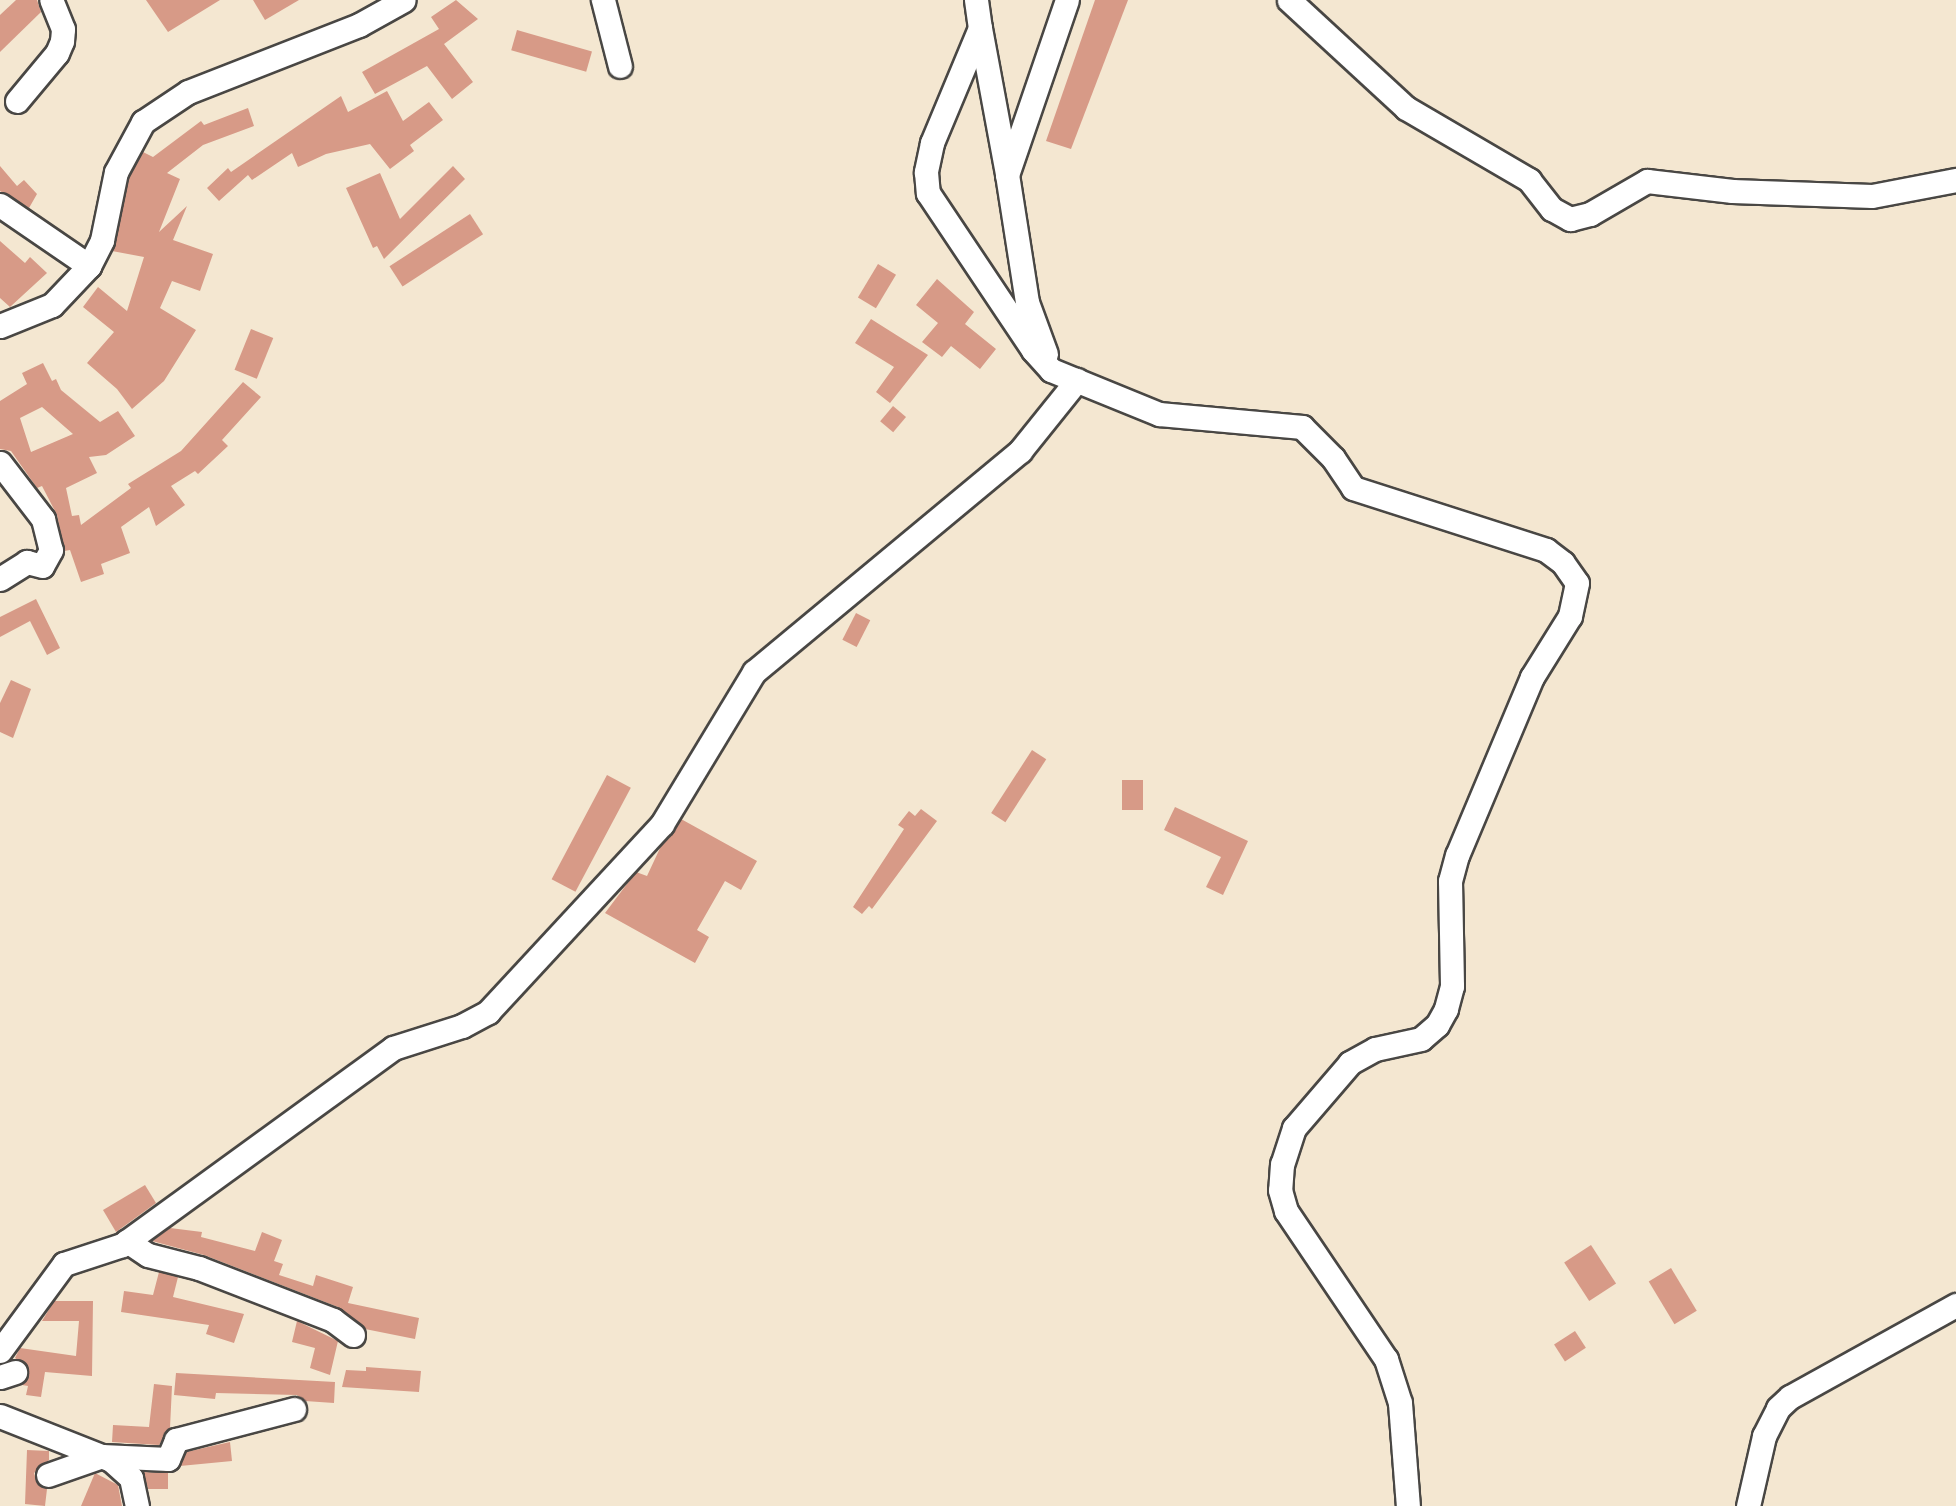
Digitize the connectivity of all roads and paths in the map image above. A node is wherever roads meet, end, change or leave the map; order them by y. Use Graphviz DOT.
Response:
graph roads {
  1 [pos="51,0"];
  2 [pos="404,0"];
  3 [pos="603,0"];
  4 [pos="976,0"];
  5 [pos="1067,0"];
  6 [pos="1289,0"];
  7 [pos="980,28"];
  8 [pos="620,66"];
  9 [pos="17,101"];
  10 [pos="1007,175"];
  11 [pos="1956,180"];
  12 [pos="0,205"];
  13 [pos="89,266"];
  14 [pos="0,326"];
  15 [pos="1051,370"];
  16 [pos="1077,380"];
  17 [pos="0,463"];
  18 [pos="0,579"];
  19 [pos="127,1241"];
  20 [pos="1956,1305"];
  21 [pos="353,1335"];
  22 [pos="0,1351"];
  23 [pos="294,1409"];
  24 [pos="0,1416"];
  25 [pos="102,1456"];
  26 [pos="48,1475"];
  27 [pos="137,1506"];
  28 [pos="1408,1506"];
  29 [pos="1748,1506"];
  1 -- 9 [label="street"];
  2 -- 13 [label="street"];
  3 -- 8 [label="street"];
  4 -- 7 [label="street"];
  5 -- 10 [label="street"];
  6 -- 11 [label="street"];
  7 -- 10 [label="street"];
  7 -- 15 [label="street"];
  10 -- 15 [label="street"];
  12 -- 13 [label="street"];
  13 -- 14 [label="street"];
  15 -- 16 [label="street"];
  16 -- 19 [label="street"];
  16 -- 28 [label="street"];
  17 -- 18 [label="street"];
  19 -- 21 [label="street"];
  19 -- 22 [label="street"];
  20 -- 29 [label="street"];
  23 -- 25 [label="street"];
  24 -- 25 [label="street"];
  25 -- 26 [label="street"];
  25 -- 27 [label="street"];
}
